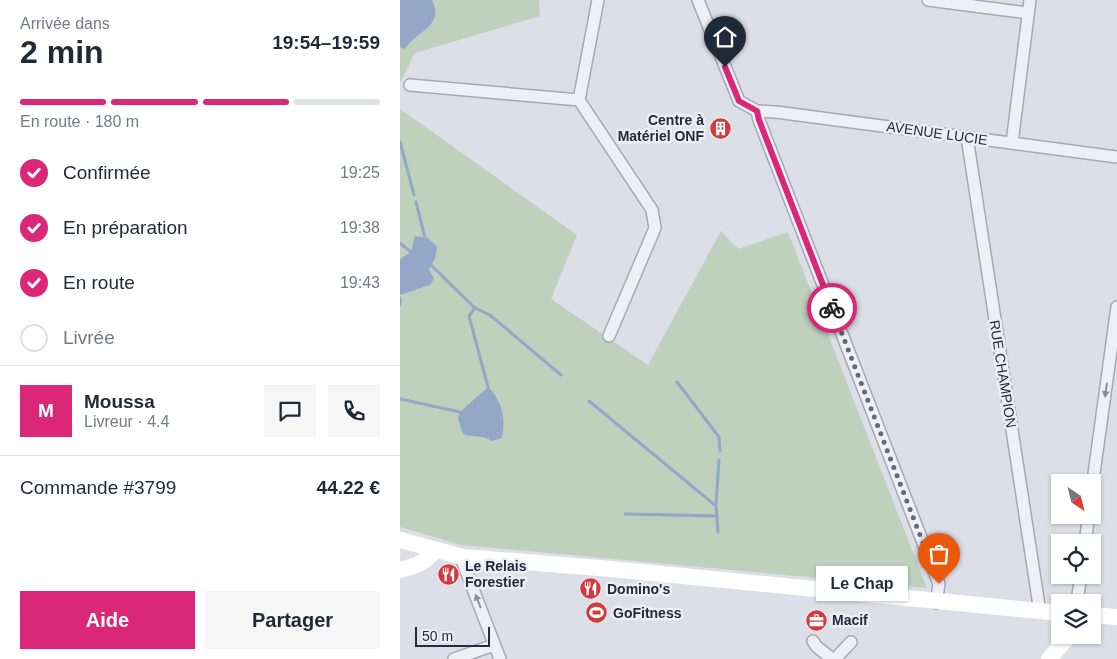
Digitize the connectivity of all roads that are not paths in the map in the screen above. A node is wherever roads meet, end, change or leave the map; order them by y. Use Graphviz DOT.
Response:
graph roads {
  1 [pos="598,0"];
  2 [pos="698,0"];
  3 [pos="928,0"];
  4 [pos="1030,0"];
  5 [pos="1028,13"];
  6 [pos="410,85"];
  7 [pos="579,100"];
  8 [pos="757,111"];
  9 [pos="967,137"];
  10 [pos="1012,143"];
  11 [pos="1117,157"];
  12 [pos="1117,307"];
  13 [pos="609,336"];
  14 [pos="1094,474"];
  15 [pos="400,540"];
  16 [pos="434,549"];
  17 [pos="464,557"];
  18 [pos="400,570"];
  19 [pos="936,603"];
  20 [pos="1040,612"];
  21 [pos="1051,613"];
  22 [pos="1101,616"];
  23 [pos="1117,617"];
  24 [pos="813,640"];
  25 [pos="851,642"];
  26 [pos="1062,644"];
  27 [pos="494,645"];
  28 [pos="836,658"];
  29 [pos="454,659"];
  30 [pos="500,659"];
  31 [pos="1049,659"];
  1 -- 7 [label="street"];
  2 -- 8 [label="street"];
  3 -- 5 [label="street"];
  4 -- 5 [label="street"];
  5 -- 10 [label="street"];
  6 -- 7 [label="street"];
  7 -- 13 [label="street"];
  8 -- 9 [label="street, AVENUE LUCIE"];
  8 -- 19 [label="street"];
  9 -- 10 [label="street, AVENUE LUCIE"];
  9 -- 20 [label="street, RUE CHAMPION"];
  10 -- 11 [label="street, AVENUE LUCIE"];
  12 -- 14 [label="street, one-way"];
  15 -- 16 [label="main road"];
  16 -- 17 [label="main road"];
  16 -- 18 [label="main road"];
  17 -- 19 [label="main road"];
  27 -- 17 [label="street, one-way"];
  19 -- 20 [label="main road"];
  20 -- 21 [label="main road"];
  22 -- 23 [label="main road"];
  24 -- 28 [label="street"];
  25 -- 28 [label="street"];
  26 -- 31 [label="main road"];
  27 -- 29 [label="street"];
  27 -- 30 [label="street"];
}
